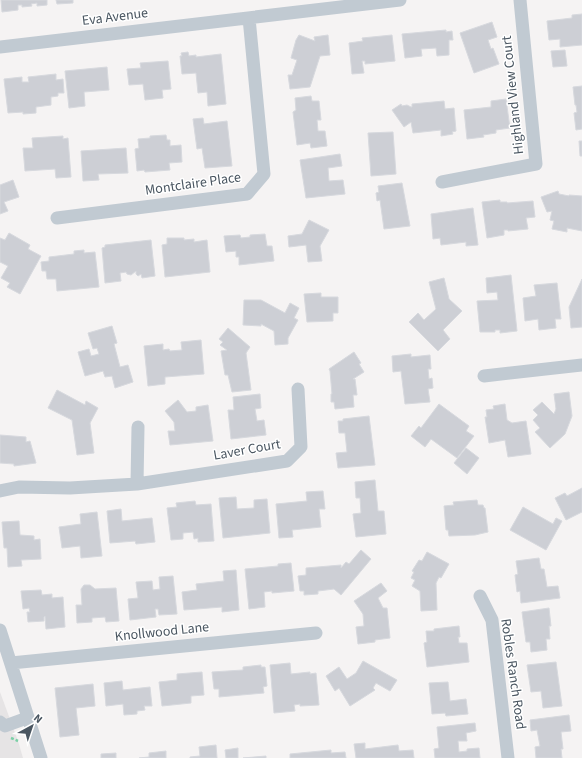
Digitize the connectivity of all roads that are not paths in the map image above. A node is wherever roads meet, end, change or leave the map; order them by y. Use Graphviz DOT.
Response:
graph roads {
  1 [pos="400,0"];
  2 [pos="520,0"];
  3 [pos="353,3"];
  4 [pos="249,18"];
  5 [pos="0,47"];
  6 [pos="442,182"];
  7 [pos="57,218"];
  8 [pos="582,365"];
  9 [pos="484,376"];
  10 [pos="298,389"];
  11 [pos="138,427"];
  12 [pos="137,484"];
  13 [pos="0,491"];
  14 [pos="480,596"];
  15 [pos="0,630"];
  16 [pos="316,633"];
  17 [pos="11,663"];
  18 [pos="27,718"];
  19 [pos="0,722"];
  20 [pos="40,758"];
  21 [pos="508,758"];
  1 -- 3 [label="street, Eva Avenue"];
  2 -- 6 [label="street, Highland View Court"];
  3 -- 4 [label="street, Eva Avenue"];
  4 -- 5 [label="street, Eva Avenue"];
  4 -- 7 [label="street, Montclaire Place"];
  8 -- 9 [label="street"];
  10 -- 12 [label="street, Laver Court"];
  11 -- 12 [label="street"];
  12 -- 13 [label="street, Laver Court"];
  14 -- 21 [label="street, Robles Ranch Road"];
  15 -- 17 [label="street"];
  16 -- 17 [label="street, Knollwood Lane"];
  17 -- 18 [label="street"];
  18 -- 19 [label="street"];
  18 -- 20 [label="street"];
}
